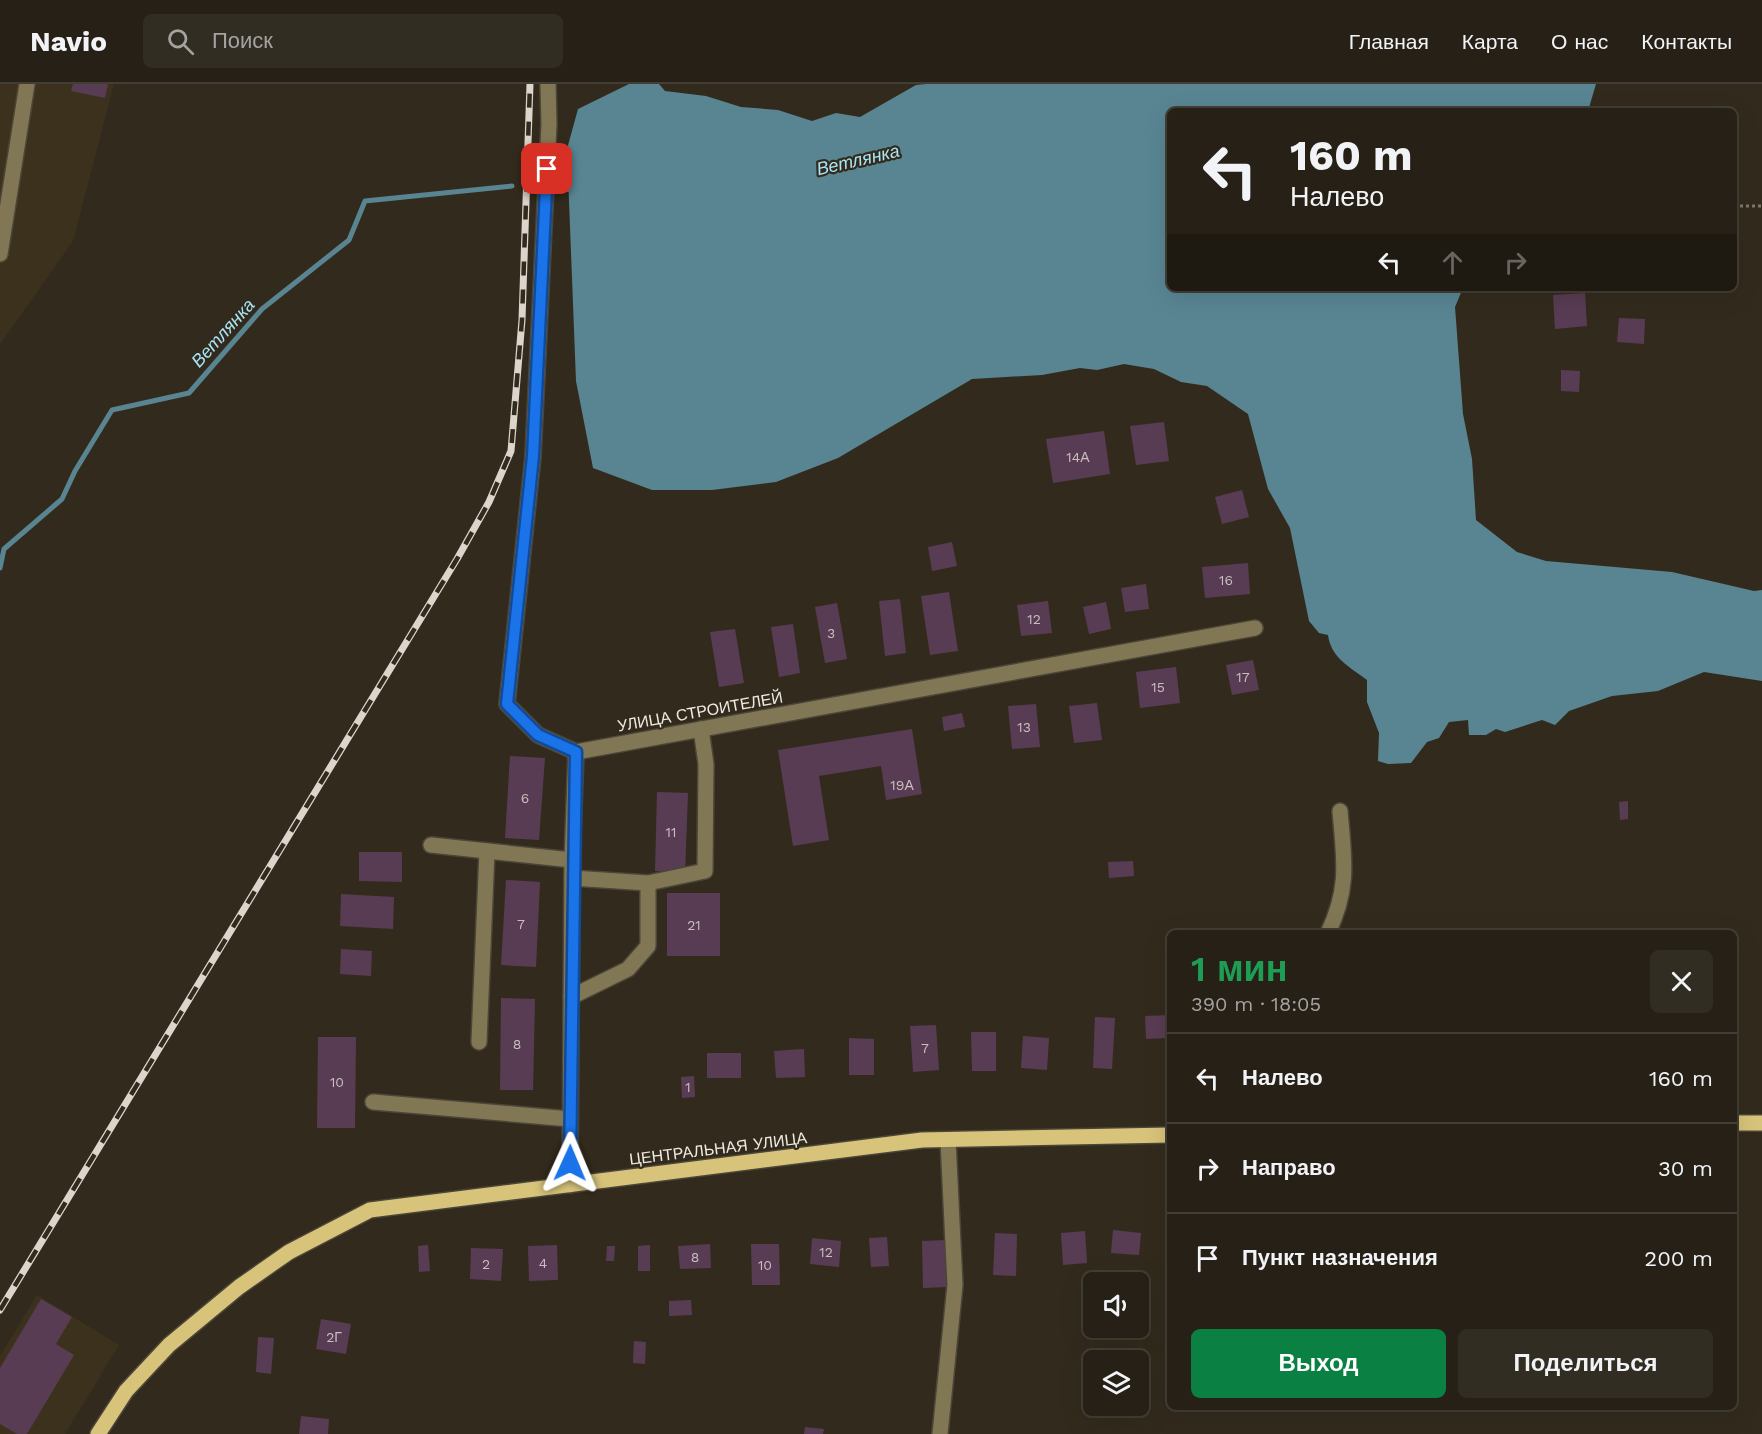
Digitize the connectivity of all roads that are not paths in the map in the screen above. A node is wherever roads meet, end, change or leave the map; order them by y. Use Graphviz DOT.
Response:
graph roads {
  1 [pos="27,84"];
  2 [pos="548,84"];
  3 [pos="0,254"];
  4 [pos="1255,628"];
  5 [pos="701,729"];
  6 [pos="576,752"];
  7 [pos="1340,811"];
  8 [pos="431,845"];
  9 [pos="487,851"];
  10 [pos="572,860"];
  11 [pos="572,878"];
  12 [pos="648,884"];
  13 [pos="1330,930"];
  14 [pos="571,997"];
  15 [pos="478,1042"];
  16 [pos="373,1102"];
  17 [pos="570,1119"];
  18 [pos="1737,1123"];
  19 [pos="1762,1123"];
  20 [pos="1167,1135"];
  21 [pos="948,1140"];
  22 [pos="570,1185"];
  23 [pos="98,1434"];
  24 [pos="940,1434"];
  1 -- 3 [label="street"];
  2 -- 6 [label="street"];
  4 -- 5 [label="street, УЛИЦА СТРОИТЕЛЕЙ"];
  5 -- 6 [label="street, УЛИЦА СТРОИТЕЛЕЙ"];
  5 -- 12 [label="street"];
  6 -- 10 [label="street"];
  7 -- 13 [label="street"];
  8 -- 9 [label="street"];
  9 -- 10 [label="street"];
  9 -- 15 [label="street"];
  10 -- 11 [label="street"];
  11 -- 12 [label="street"];
  11 -- 14 [label="street"];
  12 -- 14 [label="street"];
  14 -- 17 [label="street"];
  16 -- 17 [label="street"];
  17 -- 22 [label="street"];
  18 -- 19 [label="main road"];
  20 -- 21 [label="main road, ЦЕНТРАЛЬНАЯ УЛИЦА"];
  21 -- 22 [label="main road, ЦЕНТРАЛЬНАЯ УЛИЦА"];
  21 -- 24 [label="street"];
  22 -- 23 [label="main road, ЦЕНТРАЛЬНАЯ УЛИЦА"];
}
